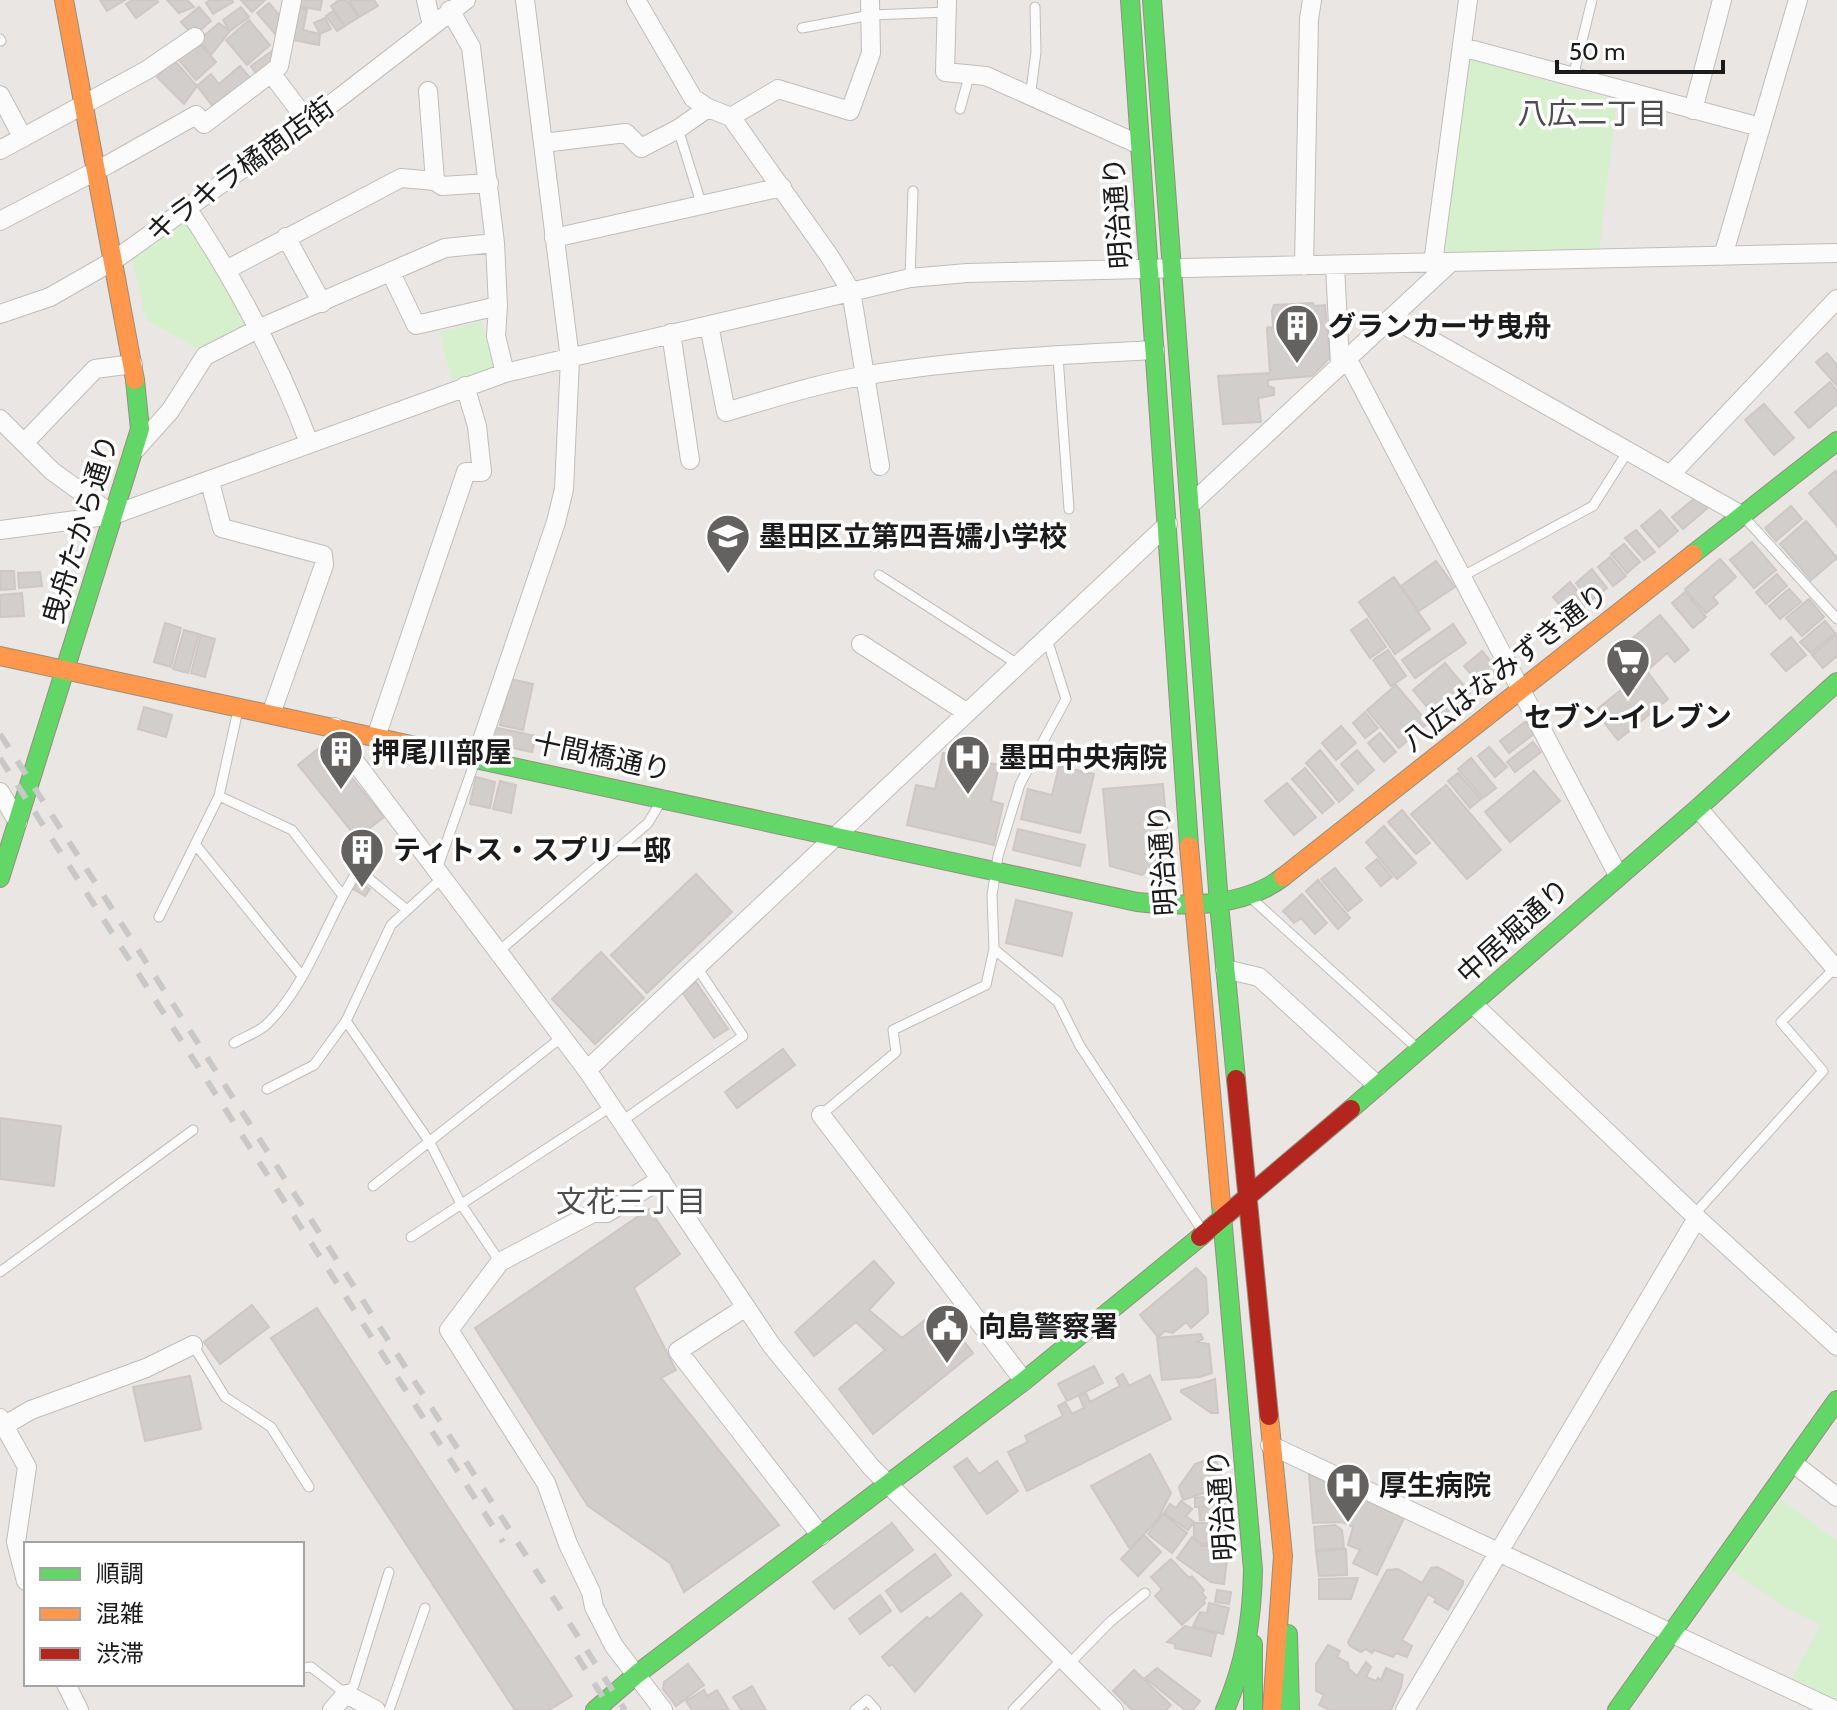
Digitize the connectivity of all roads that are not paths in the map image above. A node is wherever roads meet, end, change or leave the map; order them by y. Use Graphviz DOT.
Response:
graph roads {
  1 [pos="64,0"];
  2 [pos="292,0"];
  3 [pos="426,0"];
  4 [pos="525,0"];
  5 [pos="636,0"];
  6 [pos="1130,0"];
  7 [pos="1152,0"];
  8 [pos="1312,0"];
  9 [pos="1468,0"];
  10 [pos="1592,0"];
  11 [pos="1722,0"];
  12 [pos="1798,0"];
  13 [pos="458,5"];
  14 [pos="948,6"];
  15 [pos="871,7"];
  16 [pos="1035,7"];
  17 [pos="432,26"];
  18 [pos="802,28"];
  19 [pos="195,37"];
  20 [pos="1462,47"];
  21 [pos="271,73"];
  22 [pos="970,73"];
  23 [pos="1573,77"];
  24 [pos="428,91"];
  25 [pos="0,95"];
  26 [pos="1030,98"];
  27 [pos="83,106"];
  28 [pos="708,108"];
  29 [pos="960,109"];
  30 [pos="1693,110"];
  31 [pos="731,117"];
  32 [pos="308,122"];
  33 [pos="1760,127"];
  34 [pos="678,129"];
  35 [pos="23,138"];
  36 [pos="543,143"];
  37 [pos="1140,145"];
  38 [pos="0,150"];
  39 [pos="97,170"];
  40 [pos="435,181"];
  41 [pos="489,183"];
  42 [pos="782,187"];
  43 [pos="913,191"];
  44 [pos="702,206"];
  45 [pos="187,208"];
  46 [pos="0,221"];
  47 [pos="286,237"];
  48 [pos="554,238"];
  49 [pos="495,243"];
  50 [pos="1837,253"];
  51 [pos="1723,256"];
  52 [pos="113,261"];
  53 [pos="1442,263"];
  54 [pos="1304,266"];
  55 [pos="1335,266"];
  56 [pos="228,269"];
  57 [pos="1149,269"];
  58 [pos="1172,269"];
  59 [pos="391,273"];
  60 [pos="910,278"];
  61 [pos="851,291"];
  62 [pos="1837,299"];
  63 [pos="322,303"];
  64 [pos="498,306"];
  65 [pos="0,314"];
  66 [pos="1392,318"];
  67 [pos="709,325"];
  68 [pos="258,329"];
  69 [pos="671,333"];
  70 [pos="1155,350"];
  71 [pos="1058,357"];
  72 [pos="570,359"];
  73 [pos="1343,361"];
  74 [pos="133,364"];
  75 [pos="505,373"];
  76 [pos="866,375"];
  77 [pos="465,386"];
  78 [pos="0,419"];
  79 [pos="1837,441"];
  80 [pos="24,443"];
  81 [pos="309,443"];
  82 [pos="134,451"];
  83 [pos="1628,451"];
  84 [pos="690,460"];
  85 [pos="880,466"];
  86 [pos="1671,474"];
  87 [pos="210,482"];
  88 [pos="1190,505"];
  89 [pos="1069,509"];
  90 [pos="113,515"];
  91 [pos="1743,516"];
  92 [pos="1168,524"];
  93 [pos="0,530"];
  94 [pos="879,575"];
  95 [pos="1461,577"];
  96 [pos="1837,619"];
  97 [pos="1047,639"];
  98 [pos="861,644"];
  99 [pos="0,656"];
  100 [pos="1019,665"];
  101 [pos="66,670"];
  102 [pos="1837,682"];
  103 [pos="1522,690"];
  104 [pos="239,707"];
  105 [pos="966,712"];
  106 [pos="271,714"];
  107 [pos="335,727"];
  108 [pos="376,737"];
  109 [pos="476,758"];
  110 [pos="0,792"];
  111 [pos="219,796"];
  112 [pos="662,797"];
  113 [pos="1698,808"];
  114 [pos="18,822"];
  115 [pos="836,836"];
  116 [pos="195,844"];
  117 [pos="995,872"];
  118 [pos="439,875"];
  119 [pos="1618,875"];
  120 [pos="0,878"];
  121 [pos="1249,895"];
  122 [pos="343,896"];
  123 [pos="1219,904"];
  124 [pos="1193,907"];
  125 [pos="407,910"];
  126 [pos="159,917"];
  127 [pos="994,949"];
  128 [pos="498,952"];
  129 [pos="696,966"];
  130 [pos="1835,968"];
  131 [pos="1225,969"];
  132 [pos="302,976"];
  133 [pos="1473,1004"];
  134 [pos="346,1021"];
  135 [pos="562,1037"];
  136 [pos="234,1043"];
  137 [pos="1420,1050"];
  138 [pos="587,1070"];
  139 [pos="1378,1086"];
  140 [pos="267,1089"];
  141 [pos="617,1114"];
  142 [pos="821,1115"];
  143 [pos="193,1130"];
  144 [pos="429,1141"];
  145 [pos="661,1179"];
  146 [pos="373,1186"];
  147 [pos="1246,1197"];
  148 [pos="461,1204"];
  149 [pos="1223,1217"];
  150 [pos="1697,1218"];
  151 [pos="1204,1234"];
  152 [pos="411,1237"];
  153 [pos="500,1262"];
  154 [pos="0,1272"];
  155 [pos="746,1307"];
  156 [pos="193,1345"];
  157 [pos="1837,1346"];
  158 [pos="1024,1381"];
  159 [pos="1837,1400"];
  160 [pos="3,1422"];
  161 [pos="1270,1445"];
  162 [pos="1793,1463"];
  163 [pos="889,1484"];
  164 [pos="309,1487"];
  165 [pos="1837,1497"];
  166 [pos="821,1536"];
  167 [pos="1498,1552"];
  168 [pos="1283,1556"];
  169 [pos="389,1572"];
  170 [pos="24,1573"];
  171 [pos="1145,1593"];
  172 [pos="425,1608"];
  173 [pos="1253,1618"];
  174 [pos="1671,1634"];
  175 [pos="1065,1662"];
  176 [pos="304,1668"];
  177 [pos="637,1674"];
  178 [pos="67,1686"];
  179 [pos="346,1694"];
  180 [pos="79,1710"];
  181 [pos="332,1710"];
  182 [pos="376,1710"];
  183 [pos="389,1710"];
  184 [pos="595,1710"];
  185 [pos="663,1710"];
  186 [pos="855,1710"];
  187 [pos="876,1710"];
  188 [pos="1013,1710"];
  189 [pos="1114,1710"];
  190 [pos="1225,1710"];
  191 [pos="1253,1710"];
  192 [pos="1272,1710"];
  193 [pos="1290,1710"];
  194 [pos="1405,1710"];
  195 [pos="1617,1710"];
  196 [pos="1835,1710"];
  1 -- 27 [label="street, 曳舟たから通り"];
  2 -- 21 [label="street"];
  3 -- 17 [label="street"];
  4 -- 36 [label="street"];
  5 -- 28 [label="street"];
  6 -- 37 [label="street, 明治通り"];
  7 -- 58 [label="street, 明治通り"];
  8 -- 54 [label="street"];
  9 -- 20 [label="street"];
  10 -- 23 [label="lane"];
  11 -- 30 [label="street"];
  12 -- 33 [label="street"];
  13 -- 17 [label="street, キラキラ橘商店街"];
  13 -- 41 [label="street"];
  14 -- 15 [label="lane"];
  14 -- 22 [label="street"];
  15 -- 18 [label="lane"];
  15 -- 31 [label="street"];
  16 -- 26 [label="lane"];
  17 -- 32 [label="street, キラキラ橘商店街"];
  19 -- 27 [label="street"];
  20 -- 23 [label="street"];
  20 -- 53 [label="street"];
  21 -- 32 [label="street"];
  21 -- 39 [label="street"];
  22 -- 26 [label="street"];
  22 -- 29 [label="lane"];
  23 -- 30 [label="street"];
  24 -- 40 [label="street"];
  25 -- 35 [label="street"];
  26 -- 37 [label="street"];
  27 -- 35 [label="street"];
  27 -- 39 [label="street, 曳舟たから通り"];
  28 -- 31 [label="street"];
  28 -- 34 [label="street"];
  30 -- 33 [label="street"];
  31 -- 42 [label="street"];
  32 -- 45 [label="street, キラキラ橘商店街"];
  33 -- 51 [label="street"];
  34 -- 36 [label="street"];
  34 -- 44 [label="lane"];
  35 -- 38 [label="street"];
  36 -- 48 [label="street"];
  37 -- 57 [label="street, 明治通り"];
  39 -- 46 [label="street"];
  39 -- 52 [label="street, 曳舟たから通り"];
  40 -- 41 [label="street"];
  40 -- 47 [label="street"];
  41 -- 49 [label="street"];
  42 -- 44 [label="street"];
  42 -- 61 [label="street"];
  43 -- 60 [label="lane"];
  44 -- 48 [label="street"];
  45 -- 52 [label="street, キラキラ橘商店街"];
  45 -- 56 [label="street"];
  47 -- 56 [label="street"];
  47 -- 63 [label="street"];
  48 -- 72 [label="street"];
  49 -- 59 [label="street"];
  49 -- 64 [label="street"];
  50 -- 51 [label="street"];
  51 -- 53 [label="street"];
  52 -- 65 [label="street, キラキラ橘商店街"];
  52 -- 74 [label="street, 曳舟たから通り"];
  53 -- 55 [label="street"];
  53 -- 66 [label="street"];
  54 -- 55 [label="street"];
  54 -- 58 [label="street"];
  55 -- 73 [label="street"];
  56 -- 68 [label="street"];
  57 -- 58 [label="street"];
  57 -- 60 [label="street"];
  57 -- 70 [label="street, 明治通り"];
  58 -- 88 [label="street, 明治通り"];
  59 -- 63 [label="street"];
  59 -- 64 [label="street"];
  60 -- 61 [label="street"];
  61 -- 67 [label="street"];
  61 -- 76 [label="street"];
  62 -- 86 [label="street"];
  63 -- 68 [label="street"];
  64 -- 75 [label="street"];
  66 -- 73 [label="street"];
  66 -- 83 [label="street"];
  67 -- 69 [label="street"];
  67 -- 76 [label="street"];
  68 -- 81 [label="street"];
  68 -- 82 [label="street"];
  69 -- 72 [label="street"];
  69 -- 84 [label="street"];
  70 -- 71 [label="street"];
  70 -- 92 [label="street, 明治通り"];
  71 -- 76 [label="street"];
  71 -- 89 [label="lane"];
  72 -- 75 [label="street"];
  72 -- 109 [label="street"];
  73 -- 88 [label="street"];
  73 -- 95 [label="street"];
  74 -- 80 [label="street"];
  74 -- 82 [label="street, 曳舟たから通り"];
  75 -- 77 [label="street"];
  76 -- 85 [label="street"];
  77 -- 81 [label="street"];
  77 -- 108 [label="street"];
  78 -- 80 [label="street"];
  79 -- 91 [label="street, 八広はなみずき通り"];
  80 -- 90 [label="street"];
  81 -- 87 [label="street"];
  82 -- 90 [label="street, 曳舟たから通り"];
  83 -- 86 [label="street"];
  83 -- 95 [label="lane"];
  86 -- 91 [label="street"];
  87 -- 90 [label="street"];
  87 -- 106 [label="street"];
  88 -- 123 [label="street, 明治通り"];
  90 -- 93 [label="street"];
  90 -- 101 [label="street, 曳舟たから通り"];
  91 -- 96 [label="lane"];
  91 -- 103 [label="street, 八広はなみずき通り"];
  92 -- 97 [label="street"];
  92 -- 124 [label="street, 明治通り"];
  94 -- 100 [label="lane"];
  95 -- 103 [label="street"];
  97 -- 100 [label="street"];
  97 -- 117 [label="lane"];
  98 -- 105 [label="street"];
  99 -- 101 [label="street, 十間橋通り"];
  100 -- 105 [label="street"];
  101 -- 104 [label="street, 十間橋通り"];
  101 -- 114 [label="street, 曳舟たから通り"];
  102 -- 113 [label="street, 中居堀通り"];
  103 -- 119 [label="street"];
  103 -- 121 [label="street, 八広はなみずき通り"];
  104 -- 106 [label="street, 十間橋通り"];
  104 -- 111 [label="lane"];
  105 -- 115 [label="street"];
  106 -- 107 [label="street, 十間橋通り"];
  107 -- 108 [label="street, 十間橋通り"];
  107 -- 118 [label="street"];
  108 -- 109 [label="street, 十間橋通り"];
  109 -- 112 [label="street, 十間橋通り"];
  109 -- 118 [label="lane"];
  110 -- 114 [label="street"];
  111 -- 116 [label="lane"];
  111 -- 122 [label="lane"];
  112 -- 115 [label="street, 十間橋通り"];
  112 -- 128 [label="lane"];
  113 -- 119 [label="street, 中居堀通り"];
  113 -- 130 [label="street"];
  114 -- 120 [label="street, 曳舟たから通り"];
  115 -- 117 [label="street, 十間橋通り"];
  115 -- 129 [label="street"];
  116 -- 126 [label="lane"];
  116 -- 132 [label="lane"];
  117 -- 124 [label="street, 十間橋通り"];
  117 -- 127 [label="lane"];
  118 -- 125 [label="lane"];
  118 -- 128 [label="street"];
  119 -- 133 [label="street, 中居堀通り"];
  121 -- 123 [label="street, 八広はなみずき通り"];
  121 -- 137 [label="lane"];
  122 -- 125 [label="lane"];
  122 -- 132 [label="lane"];
  123 -- 124 [label="street, 八広はなみずき通り"];
  123 -- 131 [label="street, 明治通り"];
  124 -- 149 [label="street, 明治通り"];
  125 -- 134 [label="lane"];
  127 -- 142 [label="lane"];
  127 -- 151 [label="lane"];
  128 -- 135 [label="street"];
  129 -- 138 [label="street"];
  129 -- 141 [label="lane"];
  130 -- 150 [label="lane"];
  131 -- 139 [label="street"];
  131 -- 147 [label="street, 明治通り"];
  132 -- 136 [label="lane"];
  133 -- 137 [label="street, 中居堀通り"];
  133 -- 150 [label="street"];
  134 -- 140 [label="lane"];
  134 -- 144 [label="lane"];
  135 -- 138 [label="street"];
  135 -- 144 [label="lane"];
  137 -- 139 [label="street, 中居堀通り"];
  138 -- 141 [label="street"];
  139 -- 147 [label="street, 中居堀通り"];
  141 -- 145 [label="street"];
  141 -- 148 [label="lane"];
  142 -- 158 [label="street"];
  143 -- 154 [label="lane"];
  144 -- 146 [label="lane"];
  144 -- 148 [label="lane"];
  145 -- 153 [label="street"];
  145 -- 155 [label="street"];
  147 -- 149 [label="street, 中居堀通り"];
  147 -- 161 [label="street, 明治通り"];
  148 -- 152 [label="lane"];
  148 -- 153 [label="lane"];
  149 -- 151 [label="street, 中居堀通り"];
  149 -- 173 [label="street, 明治通り"];
  150 -- 157 [label="street"];
  150 -- 167 [label="street"];
  151 -- 158 [label="street, 中居堀通り"];
  153 -- 177 [label="street"];
  155 -- 163 [label="street"];
  155 -- 166 [label="street"];
  156 -- 160 [label="street"];
  156 -- 164 [label="lane"];
  158 -- 163 [label="street, 中居堀通り"];
  159 -- 162 [label="street"];
  160 -- 170 [label="street"];
  161 -- 167 [label="street"];
  161 -- 168 [label="street, 明治通り"];
  162 -- 165 [label="street"];
  162 -- 174 [label="street"];
  163 -- 166 [label="street, 中居堀通り"];
  163 -- 175 [label="street"];
  166 -- 177 [label="street, 中居堀通り"];
  167 -- 174 [label="street"];
  167 -- 194 [label="street"];
  168 -- 192 [label="street, 明治通り"];
  168 -- 193 [label="street"];
  169 -- 179 [label="lane"];
  171 -- 175 [label="lane"];
  172 -- 183 [label="lane"];
  173 -- 190 [label="street, 明治通り"];
  173 -- 191 [label="street"];
  174 -- 195 [label="street"];
  174 -- 196 [label="street"];
  175 -- 188 [label="lane"];
  175 -- 189 [label="street"];
  176 -- 179 [label="lane"];
  177 -- 184 [label="street, 中居堀通り"];
  177 -- 185 [label="street"];
  178 -- 180 [label="street"];
  179 -- 181 [label="street"];
  179 -- 182 [label="street"];
  186 -- 187 [label="lane"];
}
